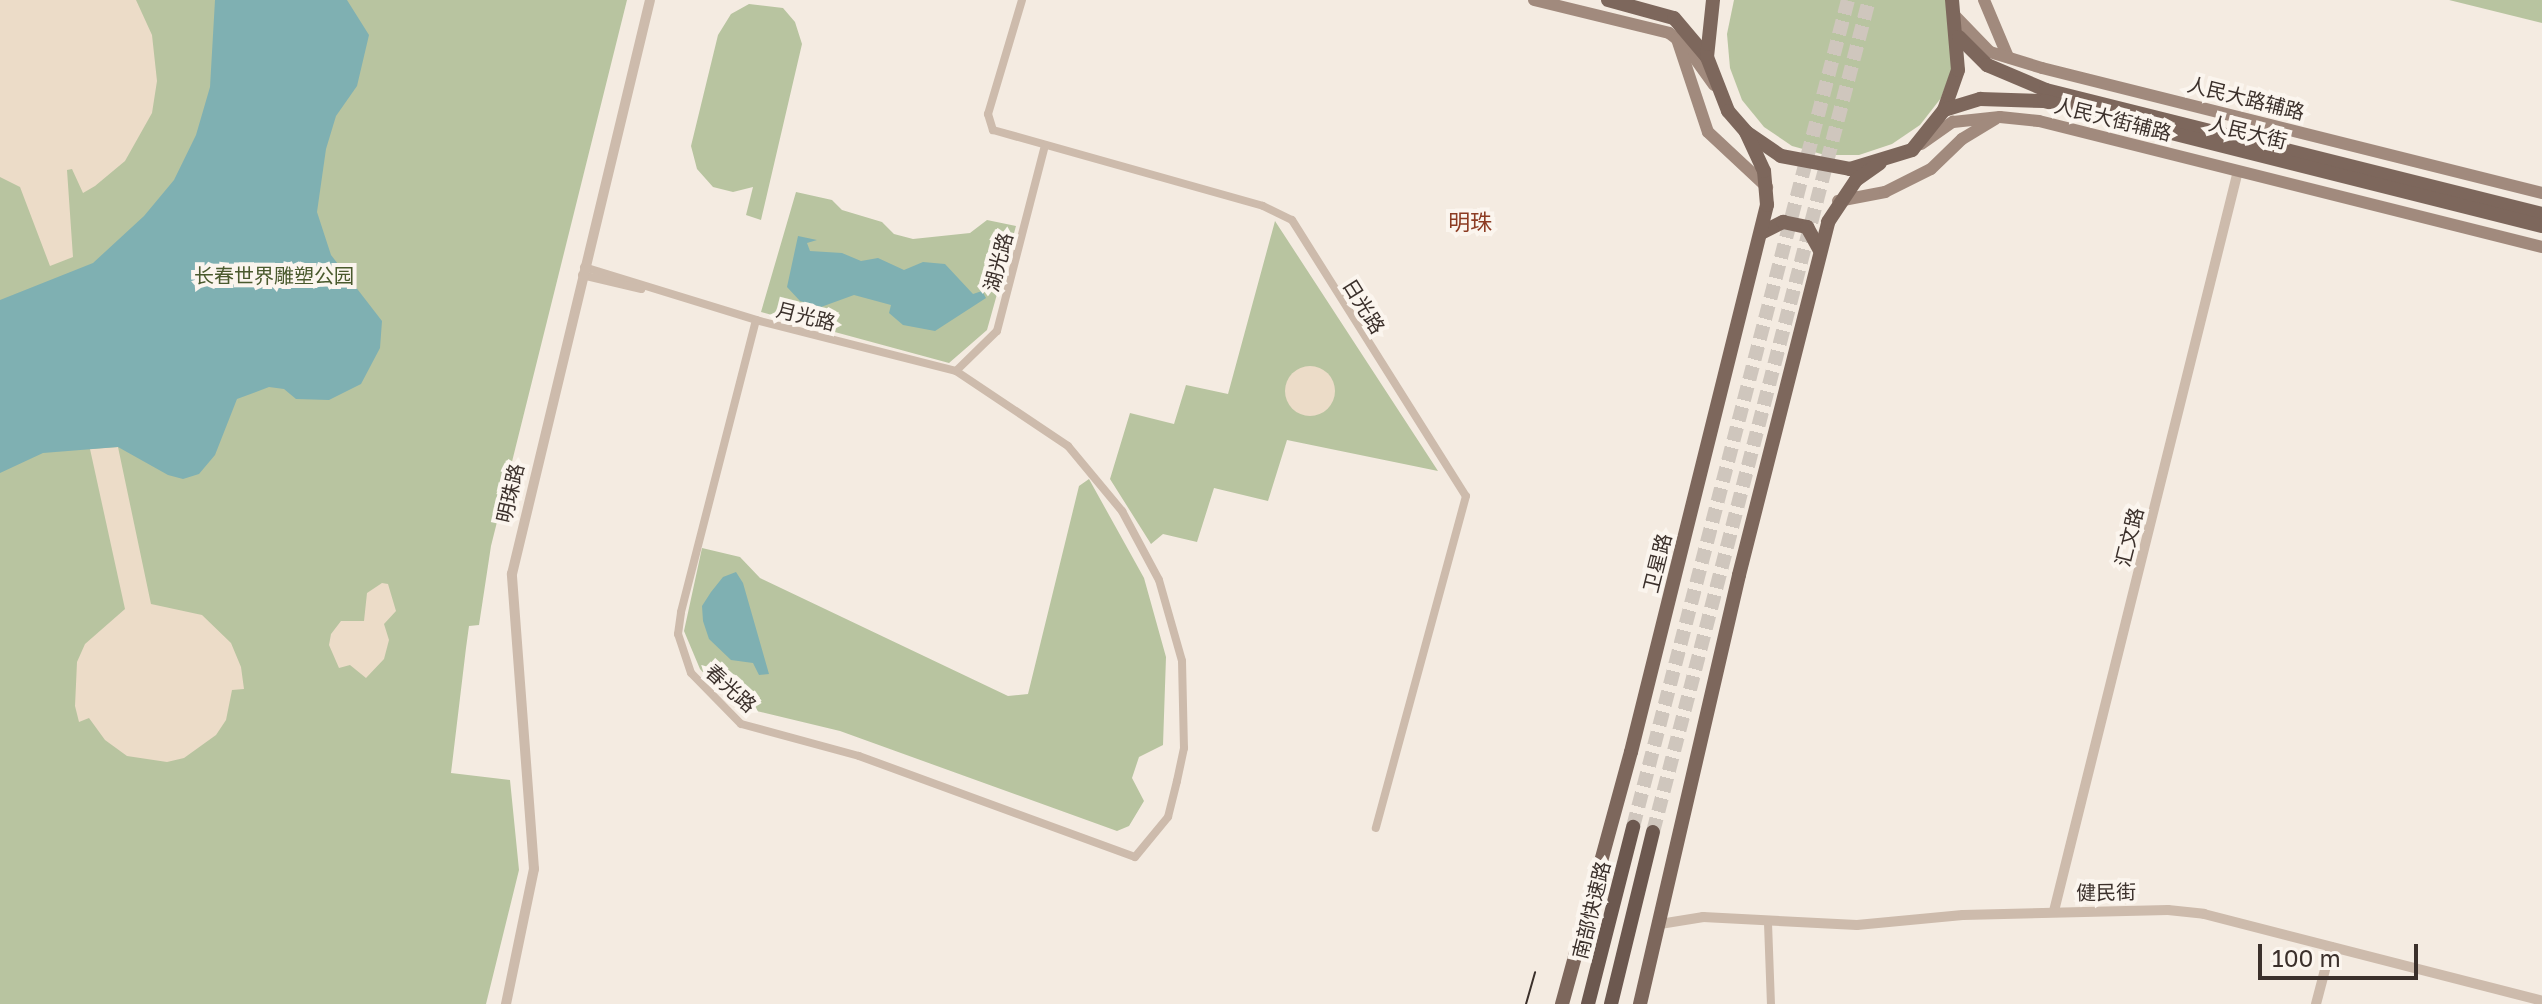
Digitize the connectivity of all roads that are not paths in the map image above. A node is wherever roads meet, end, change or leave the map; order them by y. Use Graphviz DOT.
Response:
graph roads {
  1 [pos="650,0"];
  2 [pos="1022,0"];
  3 [pos="1534,0"];
  4 [pos="1608,0"];
  5 [pos="1713,0"];
  6 [pos="1952,0"];
  7 [pos="1984,0"];
  8 [pos="1955,16"];
  9 [pos="1959,37"];
  10 [pos="1677,39"];
  11 [pos="1707,57"];
  12 [pos="2008,57"];
  13 [pos="1715,87"];
  14 [pos="1944,110"];
  15 [pos="2000,117"];
  16 [pos="1746,132"];
  17 [pos="1045,145"];
  18 [pos="1912,150"];
  19 [pos="1880,163"];
  20 [pos="2238,171"];
  21 [pos="1767,187"];
  22 [pos="2542,193"];
  23 [pos="1838,201"];
  24 [pos="2542,214"];
  25 [pos="2542,226"];
  26 [pos="1761,233"];
  27 [pos="2542,247"];
  28 [pos="1821,251"];
  29 [pos="583,271"];
  30 [pos="756,320"];
  31 [pos="956,371"];
  32 [pos="1003,813"];
  33 [pos="1633,827"];
  34 [pos="1376,828"];
  35 [pos="1653,832"];
  36 [pos="2054,911"];
  37 [pos="1768,923"];
  38 [pos="1660,924"];
  39 [pos="2331,947"];
  40 [pos="2542,1001"];
  41 [pos="506,1004"];
  42 [pos="1562,1004"];
  43 [pos="1588,1004"];
  44 [pos="1611,1004"];
  45 [pos="1640,1004"];
  46 [pos="1771,1004"];
  47 [pos="2316,1004"];
  1 -- 29 [label="street, 明珠路"];
  2 -- 17 [label="street, 日光路"];
  3 -- 10 [label="main road"];
  4 -- 11 [label="main road"];
  5 -- 11 [label="main road"];
  6 -- 8 [label="main road"];
  7 -- 12 [label="main road"];
  8 -- 9 [label="main road"];
  8 -- 12 [label="main road, 人民大路辅路"];
  9 -- 14 [label="main road"];
  9 -- 24 [label="main road, 人民大街"];
  10 -- 13 [label="main road"];
  10 -- 21 [label="main road"];
  11 -- 13 [label="main road"];
  12 -- 22 [label="main road, 人民大路辅路"];
  13 -- 16 [label="main road"];
  14 -- 18 [label="main road"];
  14 -- 25 [label="main road, 人民大街"];
  15 -- 18 [label="main road, 人民大街辅路"];
  15 -- 20 [label="main road, 人民大街辅路"];
  15 -- 23 [label="main road"];
  16 -- 19 [label="main road"];
  16 -- 21 [label="main road, 卫星路"];
  17 -- 31 [label="street, 湖光路"];
  17 -- 34 [label="street, 日光路"];
  18 -- 19 [label="main road"];
  19 -- 23 [label="main road"];
  20 -- 27 [label="main road, 人民大街辅路"];
  20 -- 36 [label="street, 汇文路"];
  21 -- 26 [label="main road, 卫星路"];
  23 -- 28 [label="main road"];
  26 -- 28 [label="main road"];
  26 -- 42 [label="main road, 卫星路"];
  28 -- 38 [label="main road"];
  29 -- 30 [label="street, 月光路"];
  29 -- 41 [label="street, 明珠路"];
  30 -- 31 [label="street, 月光路"];
  30 -- 32 [label="street, 春光路"];
  31 -- 32 [label="street, 月光路"];
  33 -- 43 [label="highway, 南部快速路"];
  35 -- 44 [label="highway, 南部快速路"];
  36 -- 37 [label="street, 健民街"];
  36 -- 39 [label="street, 健民街"];
  37 -- 38 [label="street, 健民街"];
  37 -- 46 [label="street"];
  38 -- 45 [label="main road"];
  39 -- 40 [label="street, 健民街"];
  39 -- 47 [label="street"];
}
